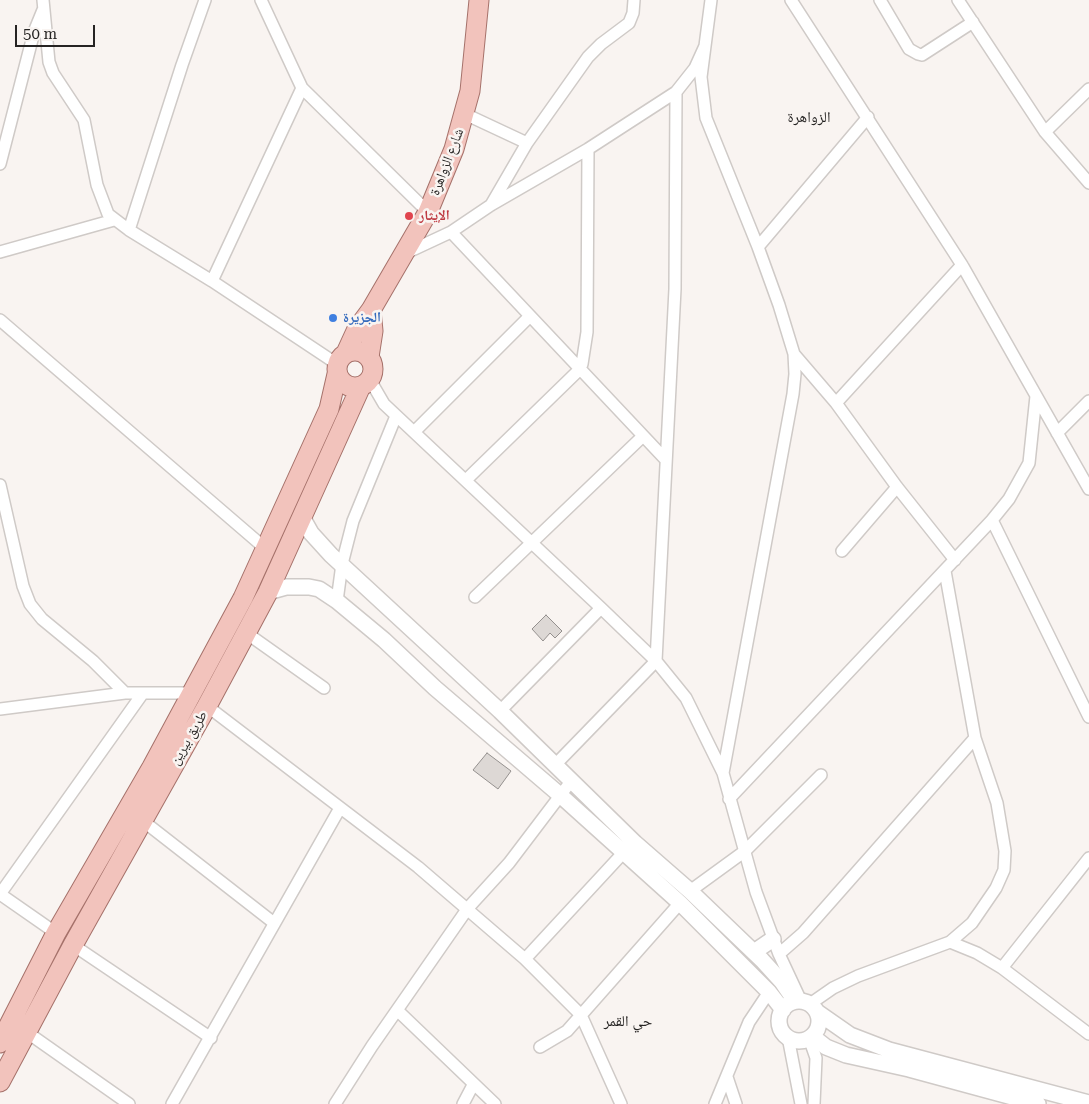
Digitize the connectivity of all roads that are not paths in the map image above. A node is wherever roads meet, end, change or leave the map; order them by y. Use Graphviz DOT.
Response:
graph roads {
  1 [pos="205,0"];
  2 [pos="261,0"];
  3 [pos="479,0"];
  4 [pos="634,0"];
  5 [pos="711,0"];
  6 [pos="791,0"];
  7 [pos="880,0"];
  8 [pos="958,0"];
  9 [pos="44,3"];
  10 [pos="973,22"];
  11 [pos="705,46"];
  12 [pos="302,88"];
  13 [pos="1089,89"];
  14 [pos="676,92"];
  15 [pos="465,114"];
  16 [pos="868,117"];
  17 [pos="1045,132"];
  18 [pos="527,143"];
  19 [pos="588,149"];
  20 [pos="0,164"];
  21 [pos="1089,183"];
  22 [pos="491,206"];
  23 [pos="428,212"];
  24 [pos="114,220"];
  25 [pos="129,230"];
  26 [pos="451,232"];
  27 [pos="758,247"];
  28 [pos="0,252"];
  29 [pos="404,254"];
  30 [pos="962,264"];
  31 [pos="212,281"];
  32 [pos="371,310"];
  33 [pos="530,316"];
  34 [pos="0,320"];
  35 [pos="794,354"];
  36 [pos="369,357"];
  37 [pos="340,364"];
  38 [pos="579,370"];
  39 [pos="365,383"];
  40 [pos="1036,396"];
  41 [pos="1089,401"];
  42 [pos="836,403"];
  43 [pos="396,416"];
  44 [pos="414,432"];
  45 [pos="1056,433"];
  46 [pos="642,437"];
  47 [pos="666,460"];
  48 [pos="466,480"];
  49 [pos="0,485"];
  50 [pos="897,487"];
  51 [pos="1089,489"];
  52 [pos="302,516"];
  53 [pos="992,520"];
  54 [pos="532,541"];
  55 [pos="266,550"];
  56 [pos="842,551"];
  57 [pos="955,560"];
  58 [pos="342,564"];
  59 [pos="945,571"];
  60 [pos="268,592"];
  61 [pos="474,597"];
  62 [pos="337,601"];
  63 [pos="601,608"];
  64 [pos="245,632"];
  65 [pos="656,661"];
  66 [pos="324,688"];
  67 [pos="125,693"];
  68 [pos="143,693"];
  69 [pos="191,693"];
  70 [pos="207,706"];
  71 [pos="0,709"];
  72 [pos="500,711"];
  73 [pos="1089,718"];
  74 [pos="975,738"];
  75 [pos="556,764"];
  76 [pos="723,773"];
  77 [pos="821,775"];
  78 [pos="572,780"];
  79 [pos="560,795"];
  80 [pos="730,799"];
  81 [pos="340,808"];
  82 [pos="127,811"];
  83 [pos="144,820"];
  84 [pos="745,851"];
  85 [pos="624,852"];
  86 [pos="1089,858"];
  87 [pos="690,891"];
  88 [pos="0,894"];
  89 [pos="680,903"];
  90 [pos="468,908"];
  91 [pos="274,923"];
  92 [pos="56,933"];
  93 [pos="774,939"];
  94 [pos="950,942"];
  95 [pos="74,945"];
  96 [pos="779,954"];
  97 [pos="758,956"];
  98 [pos="525,959"];
  99 [pos="1002,968"];
  100 [pos="748,970"];
  101 [pos="769,992"];
  102 [pos="801,1006"];
  103 [pos="397,1010"];
  104 [pos="581,1015"];
  105 [pos="28,1033"];
  106 [pos="1089,1034"];
  107 [pos="788,1037"];
  108 [pos="811,1037"];
  109 [pos="211,1038"];
  110 [pos="0,1043"];
  111 [pos="540,1047"];
  112 [pos="727,1077"];
  113 [pos="0,1082"];
  114 [pos="473,1085"];
  115 [pos="997,1098"];
  116 [pos="1089,1103"];
  117 [pos="129,1104"];
  118 [pos="172,1104"];
  119 [pos="336,1104"];
  120 [pos="463,1104"];
  121 [pos="495,1104"];
  122 [pos="621,1104"];
  123 [pos="715,1104"];
  124 [pos="736,1104"];
  125 [pos="801,1104"];
  126 [pos="814,1104"];
  127 [pos="1038,1104"];
  1 -- 25 [label="street"];
  2 -- 12 [label="street"];
  3 -- 15 [label="main road, شارع الزواهرة"];
  4 -- 18 [label="street"];
  5 -- 11 [label="street"];
  6 -- 16 [label="street"];
  7 -- 10 [label="street"];
  8 -- 10 [label="street"];
  9 -- 20 [label="street"];
  9 -- 24 [label="street"];
  10 -- 17 [label="street"];
  11 -- 14 [label="street"];
  11 -- 27 [label="street"];
  12 -- 23 [label="street"];
  12 -- 31 [label="street"];
  13 -- 17 [label="street"];
  14 -- 19 [label="street"];
  14 -- 47 [label="street"];
  15 -- 18 [label="street"];
  15 -- 23 [label="main road, شارع الزواهرة"];
  16 -- 27 [label="street"];
  16 -- 30 [label="street"];
  17 -- 21 [label="street"];
  18 -- 22 [label="street"];
  19 -- 22 [label="street"];
  19 -- 38 [label="street"];
  22 -- 26 [label="street"];
  23 -- 29 [label="main road, شارع الزواهرة"];
  24 -- 25 [label="street"];
  24 -- 28 [label="street"];
  25 -- 31 [label="street"];
  26 -- 29 [label="street"];
  26 -- 33 [label="street"];
  27 -- 35 [label="street"];
  29 -- 32 [label="main road, شارع الزواهرة"];
  30 -- 40 [label="street"];
  30 -- 42 [label="street"];
  31 -- 37 [label="street"];
  32 -- 36 [label="main road"];
  32 -- 37 [label="main road, شارع الزواهرة"];
  33 -- 38 [label="street"];
  33 -- 44 [label="street"];
  34 -- 55 [label="street"];
  35 -- 42 [label="street"];
  35 -- 76 [label="street"];
  36 -- 37 [label="main road"];
  36 -- 39 [label="main road"];
  37 -- 39 [label="main road"];
  37 -- 55 [label="main road, طريق بيرين"];
  38 -- 46 [label="street"];
  38 -- 48 [label="street"];
  39 -- 43 [label="street"];
  39 -- 52 [label="main road, طريق بيرين"];
  40 -- 45 [label="street"];
  40 -- 53 [label="street"];
  41 -- 45 [label="street"];
  42 -- 50 [label="street"];
  43 -- 44 [label="street"];
  43 -- 58 [label="street"];
  44 -- 48 [label="street"];
  45 -- 51 [label="street"];
  46 -- 47 [label="street"];
  46 -- 54 [label="street"];
  47 -- 65 [label="street"];
  48 -- 54 [label="street"];
  49 -- 67 [label="street"];
  50 -- 56 [label="street"];
  50 -- 57 [label="street"];
  52 -- 58 [label="street"];
  52 -- 60 [label="main road, طريق بيرين"];
  53 -- 57 [label="street"];
  53 -- 73 [label="street"];
  54 -- 61 [label="street"];
  54 -- 63 [label="street"];
  55 -- 69 [label="main road, طريق بيرين"];
  57 -- 59 [label="street"];
  58 -- 62 [label="street"];
  58 -- 72 [label="street"];
  59 -- 74 [label="street"];
  59 -- 80 [label="street"];
  60 -- 62 [label="street"];
  60 -- 64 [label="main road, طريق بيرين"];
  62 -- 79 [label="street"];
  63 -- 65 [label="street"];
  63 -- 72 [label="street"];
  64 -- 66 [label="street"];
  64 -- 70 [label="main road, طريق بيرين"];
  65 -- 75 [label="street"];
  65 -- 76 [label="street"];
  67 -- 68 [label="street"];
  67 -- 71 [label="street"];
  68 -- 69 [label="street"];
  68 -- 88 [label="street"];
  69 -- 82 [label="main road, طريق بيرين"];
  70 -- 81 [label="street"];
  70 -- 83 [label="main road, طريق بيرين"];
  72 -- 75 [label="street"];
  74 -- 94 [label="street"];
  74 -- 96 [label="street"];
  75 -- 78 [label="street"];
  76 -- 80 [label="street"];
  77 -- 84 [label="street"];
  78 -- 79 [label="street"];
  78 -- 87 [label="street"];
  79 -- 85 [label="street"];
  79 -- 90 [label="street"];
  80 -- 84 [label="street"];
  81 -- 90 [label="street"];
  81 -- 91 [label="street"];
  82 -- 83 [label="street"];
  82 -- 92 [label="main road, طريق بيرين"];
  83 -- 91 [label="street"];
  83 -- 95 [label="main road, طريق بيرين"];
  84 -- 87 [label="street"];
  84 -- 93 [label="street"];
  85 -- 89 [label="street"];
  85 -- 98 [label="street"];
  86 -- 99 [label="street"];
  87 -- 97 [label="street"];
  88 -- 92 [label="street"];
  89 -- 100 [label="street"];
  89 -- 104 [label="street"];
  90 -- 98 [label="street"];
  90 -- 103 [label="street"];
  91 -- 109 [label="street"];
  92 -- 110 [label="main road, طريق بيرين"];
  93 -- 96 [label="street"];
  93 -- 97 [label="street"];
  94 -- 99 [label="street"];
  94 -- 102 [label="street"];
  95 -- 105 [label="main road, طريق بيرين"];
  95 -- 109 [label="street"];
  96 -- 102 [label="street"];
  97 -- 100 [label="street"];
  97 -- 102 [label="street"];
  98 -- 104 [label="street"];
  99 -- 106 [label="street"];
  100 -- 101 [label="street"];
  101 -- 102 [label="street"];
  101 -- 112 [label="street"];
  102 -- 107 [label="street"];
  102 -- 108 [label="street"];
  102 -- 116 [label="street"];
  103 -- 114 [label="street"];
  103 -- 119 [label="street"];
  104 -- 111 [label="street"];
  104 -- 122 [label="street"];
  105 -- 113 [label="main road, طريق بيرين"];
  105 -- 117 [label="street"];
  107 -- 108 [label="street"];
  107 -- 125 [label="street"];
  108 -- 115 [label="street"];
  108 -- 126 [label="street"];
  109 -- 118 [label="street"];
  112 -- 123 [label="street"];
  112 -- 124 [label="street"];
  114 -- 120 [label="street"];
  114 -- 121 [label="street"];
  115 -- 127 [label="street"];
}
